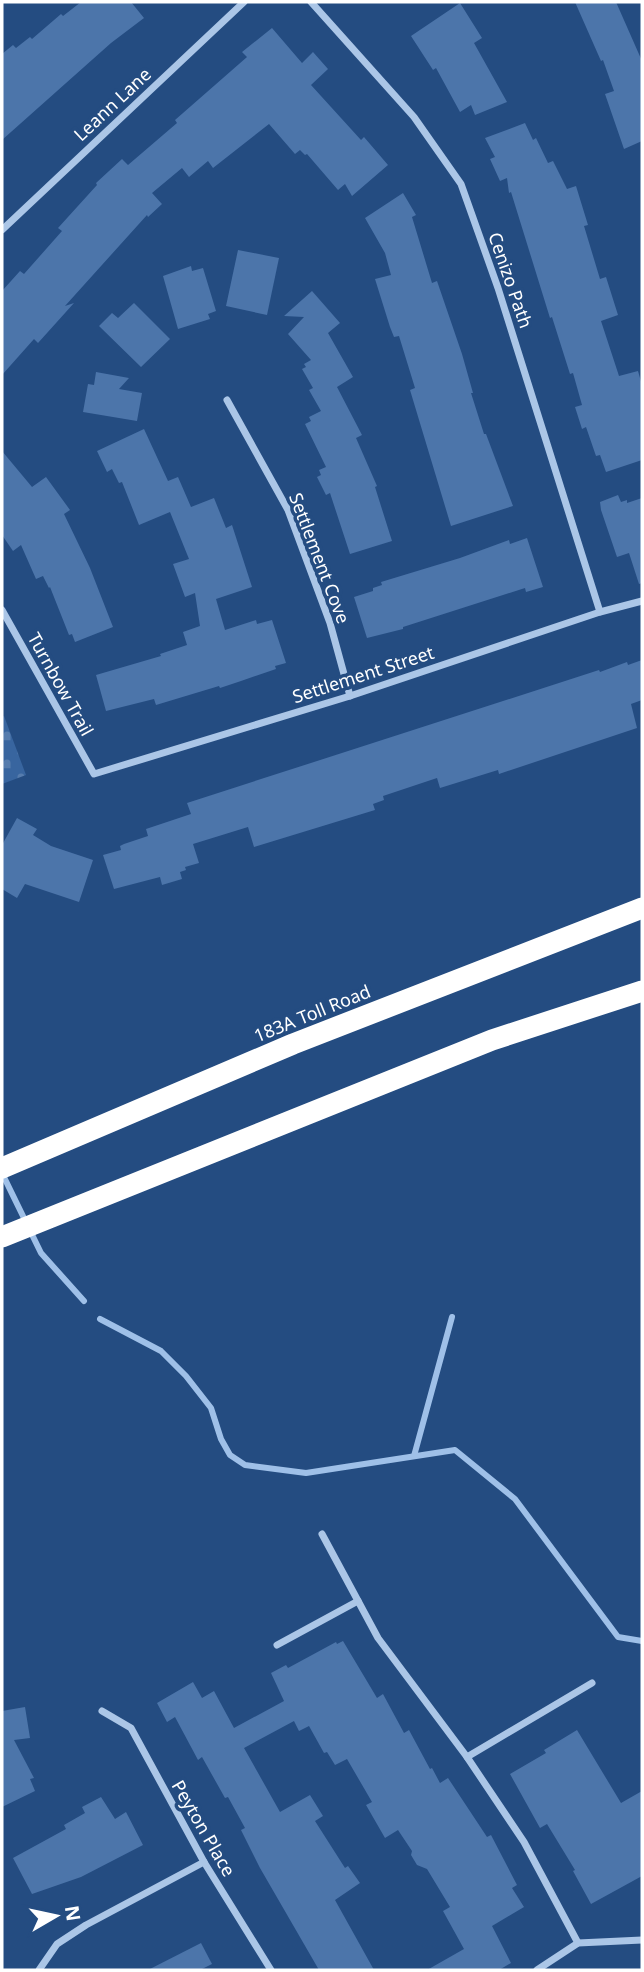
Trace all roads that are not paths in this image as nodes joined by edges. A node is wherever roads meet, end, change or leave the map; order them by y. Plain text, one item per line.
1 (244, 2) edge
2 (311, 2) edge
3 (2, 230) edge
4 (227, 400) dead end
5 (642, 601) edge
6 (2, 610) edge
7 (600, 612) junction
8 (350, 696) junction
9 (94, 774) joint
10 (642, 908) edge
11 (642, 991) edge
12 (2, 1168) edge
13 (2, 1237) edge
14 (322, 1534) dead end
15 (358, 1601) junction
16 (277, 1645) dead end
17 (592, 1684) dead end
18 (102, 1711) dead end
19 (467, 1757) junction
20 (204, 1862) junction
21 (642, 1940) edge
22 (578, 1943) junction
23 (39, 1970) edge
24 (271, 1970) edge
25 (537, 1970) edge

1 - 3 street, Leann Lane
2 - 7 street, Cenizo Path
4 - 8 street, Settlement Cove
5 - 7 street, Settlement Street
6 - 9 street, Turnbow Trail
7 - 8 street, Settlement Street
8 - 9 street, Settlement Street
10 - 12 highway, 183A Toll Road
11 - 13 highway
14 - 15 street
15 - 16 street
15 - 19 street
17 - 19 street
18 - 20 street, Peyton Place
19 - 22 street
20 - 23 street
20 - 24 street, Peyton Place
21 - 22 street
22 - 25 street

